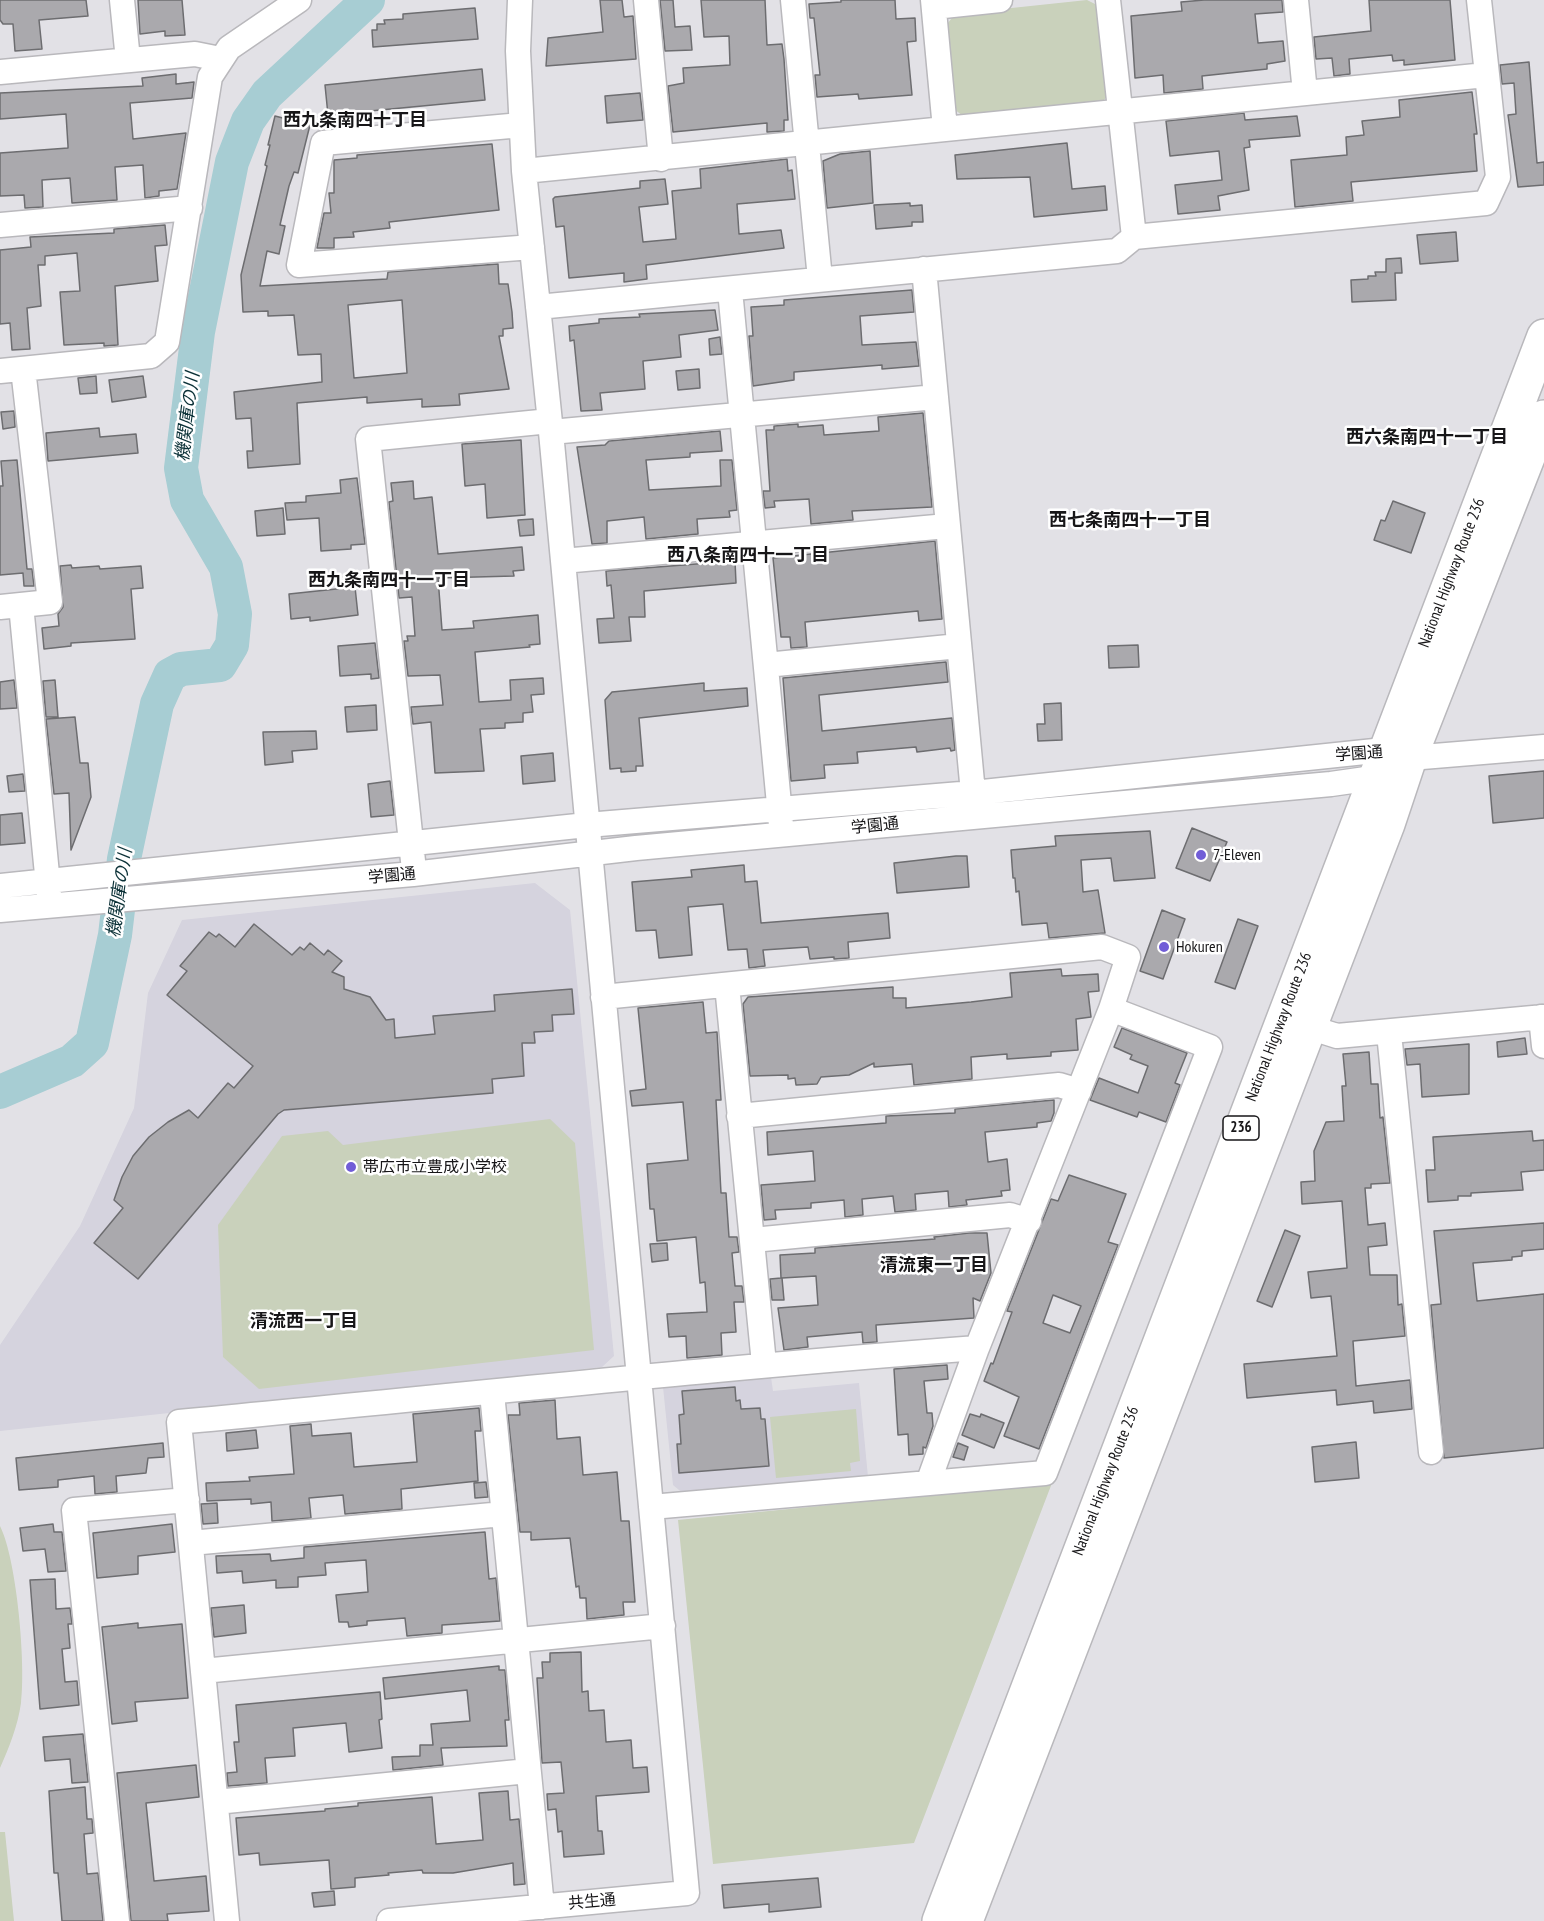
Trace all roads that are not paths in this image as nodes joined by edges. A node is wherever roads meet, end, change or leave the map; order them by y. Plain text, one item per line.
1 (122, 0) edge
2 (299, 0) edge
3 (520, 0) edge
4 (646, 0) edge
5 (793, 0) edge
6 (1000, 0) edge
7 (1108, 0) edge
8 (1296, 0) edge
9 (1479, 0) edge
10 (933, 4) edge
11 (220, 59) junction
12 (128, 60) junction
13 (0, 72) edge
14 (1486, 75) junction
15 (1305, 93) junction
16 (1119, 112) junction
17 (521, 125) junction
18 (945, 129) junction
19 (806, 143) junction
20 (661, 159) junction
21 (524, 171) junction
22 (190, 208) junction
23 (0, 225) edge
24 (1134, 237) junction
25 (532, 247) junction
26 (924, 269) junction
27 (820, 279) junction
28 (730, 290) junction
29 (538, 307) junction
30 (1543, 341) edge
31 (11, 370) edge
32 (936, 397) junction
33 (743, 413) junction
34 (1544, 417) edge
35 (550, 427) junction
36 (947, 526) junction
37 (753, 544) junction
38 (563, 561) junction
39 (11, 606) edge
40 (959, 646) junction
41 (766, 665) junction
42 (1544, 747) edge
43 (1389, 762) junction
44 (973, 793) junction
45 (780, 809) junction
46 (587, 825) junction
47 (782, 836) junction
48 (412, 845) junction
49 (589, 854) junction
50 (414, 874) junction
51 (0, 886) edge
52 (49, 893) junction
53 (0, 910) edge
54 (727, 985) junction
55 (603, 997) junction
56 (1111, 1009) junction
57 (1543, 1017) edge
58 (1296, 1023) junction
59 (1389, 1033) junction
60 (1544, 1046) edge
61 (1080, 1090) junction
62 (739, 1116) junction
63 (1029, 1221) junction
64 (753, 1240) junction
65 (977, 1348) junction
66 (764, 1364) junction
67 (639, 1376) junction
68 (492, 1393) junction
69 (1431, 1452) dead end
70 (928, 1483) junction
71 (187, 1500) junction
72 (651, 1507) junction
73 (503, 1514) junction
74 (191, 1543) junction
75 (663, 1626) junction
76 (515, 1641) junction
77 (203, 1671) junction
78 (528, 1771) junction
79 (216, 1802) junction
80 (542, 1907) junction
81 (117, 1921) edge
82 (227, 1921) edge
83 (389, 1921) edge
84 (939, 1921) edge
85 (966, 1921) edge

1 - 12 street
2 - 11 street
3 - 17 street
4 - 20 street
5 - 19 street
6 - 10 street
7 - 16 street
8 - 15 street
9 - 14 street
10 - 18 street
11 - 12 street
11 - 22 street
12 - 13 street
14 - 15 street
14 - 24 street
15 - 16 street
16 - 18 street
16 - 24 street
17 - 21 street
17 - 25 street
18 - 19 street
19 - 20 street
19 - 27 street
20 - 21 street
21 - 25 street
22 - 23 street
22 - 31 street
24 - 26 street
25 - 29 street
26 - 27 street
26 - 32 street
27 - 28 street
28 - 29 street
28 - 33 street
29 - 35 street
30 - 43 highway, National Highway Route 236 / 236
31 - 39 street
32 - 33 street
32 - 36 street
33 - 35 street
33 - 37 street
34 - 43 highway, National Highway Route 236 / 236
35 - 38 street
35 - 48 street
36 - 37 street
36 - 40 street
37 - 38 street
37 - 41 street
38 - 46 street
39 - 52 street
40 - 41 street
40 - 44 street
41 - 45 street
42 - 43 street
43 - 44 street, 学園通
43 - 47 street, 学園通
43 - 58 highway, National Highway Route 236 / 236
44 - 45 street, 学園通
45 - 46 street, 学園通
45 - 47 street
46 - 48 street, 学園通
46 - 49 street
47 - 49 street, 学園通
48 - 50 street
48 - 52 street, 学園通
49 - 50 street, 学園通
49 - 55 street
50 - 52 street, 学園通
51 - 52 street, 学園通
52 - 53 street, 学園通
54 - 55 street
54 - 56 street
54 - 62 street
55 - 67 street
56 - 61 street
56 - 70 street
57 - 59 street
57 - 60 street
58 - 59 street
58 - 84 highway, National Highway Route 236 / 236
58 - 85 highway, National Highway Route 236 / 236
59 - 69 street
61 - 62 street
61 - 63 street
62 - 64 street
63 - 64 street
63 - 65 street
64 - 66 street
65 - 66 street
65 - 70 street
66 - 67 street
67 - 68 street
67 - 72 street
68 - 71 street
68 - 73 street
70 - 72 street
71 - 74 street
71 - 81 street
72 - 75 street
73 - 74 street
73 - 76 street
74 - 77 street
75 - 76 street
75 - 80 street, 共生通
76 - 77 street
76 - 78 street
77 - 79 street
78 - 79 street
78 - 80 street
79 - 82 street
80 - 83 street, 共生通

